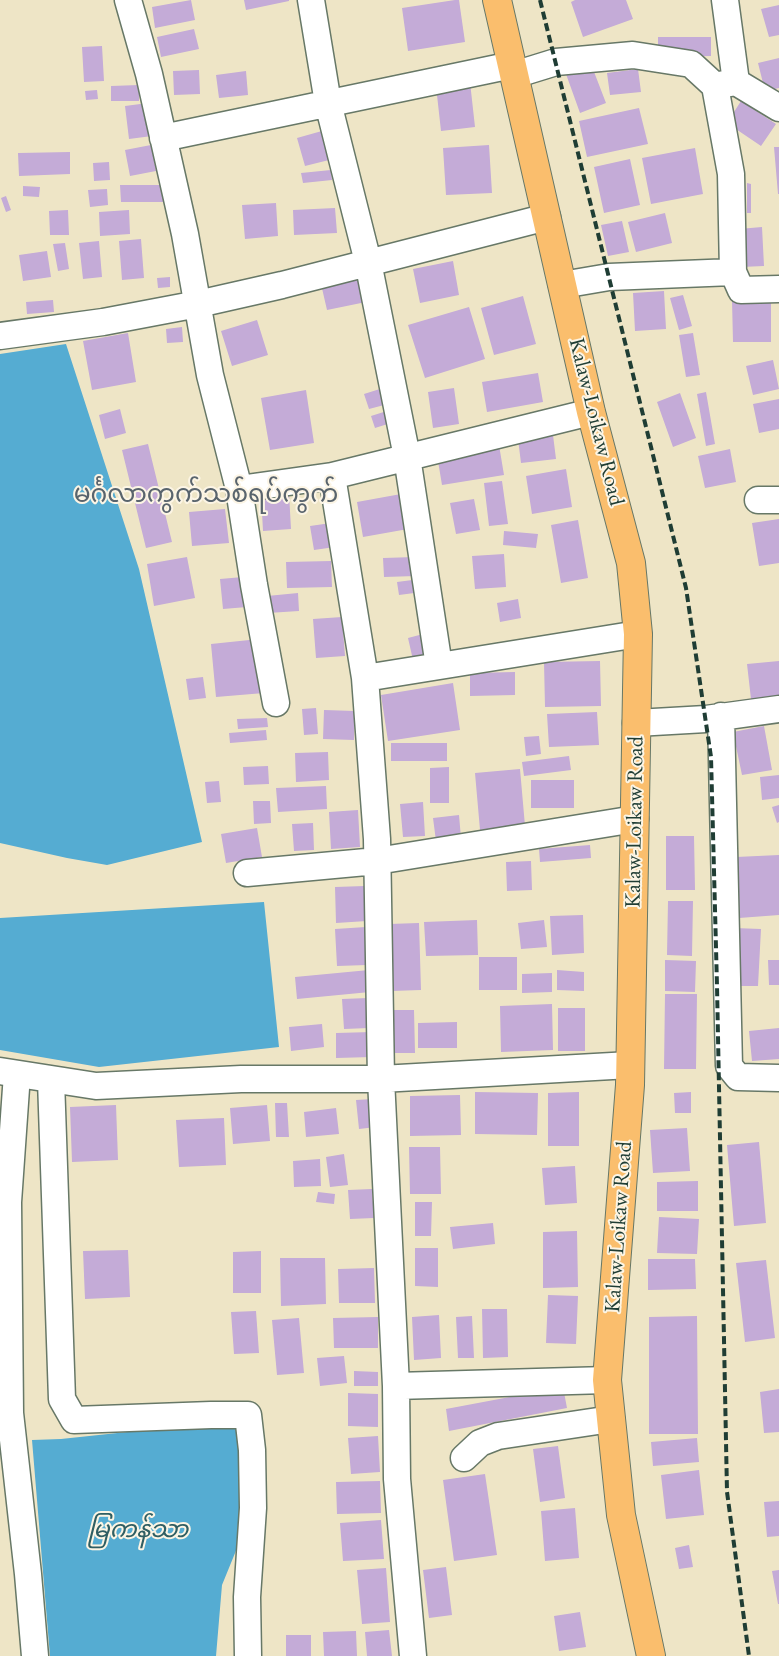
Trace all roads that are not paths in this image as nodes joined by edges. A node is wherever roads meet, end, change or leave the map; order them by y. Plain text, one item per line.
1 (128, 0) edge
2 (311, 0) edge
3 (497, 0) edge
4 (725, 0) edge
5 (513, 70) junction
6 (726, 84) junction
7 (328, 104) junction
8 (779, 108) edge
9 (163, 138) junction
10 (547, 217) junction
11 (368, 262) junction
12 (733, 272) junction
13 (562, 285) junction
14 (779, 289) edge
15 (198, 304) junction
16 (0, 336) edge
17 (591, 412) junction
18 (407, 457) junction
19 (332, 476) junction
20 (240, 489) junction
21 (638, 634) junction
22 (439, 666) junction
23 (365, 678) junction
24 (276, 703) dead end
25 (779, 709) edge
26 (721, 716) junction
27 (636, 723) junction
28 (635, 819) junction
29 (377, 861) junction
30 (247, 873) dead end
31 (630, 1065) junction
32 (9, 1073) edge
33 (779, 1078) edge
34 (51, 1080) junction
35 (381, 1080) junction
36 (607, 1380) junction
37 (396, 1386) junction
38 (611, 1419) junction
39 (464, 1458) dead end
40 (35, 1656) edge
41 (248, 1656) edge
42 (413, 1656) edge
43 (651, 1656) edge

1 - 9 street
2 - 7 street
3 - 5 main road, Kalaw-Loikaw Road
4 - 6 street
5 - 6 street
5 - 7 street
5 - 10 main road, Kalaw-Loikaw Road
6 - 8 street
6 - 12 street
7 - 9 street
7 - 11 street
9 - 15 street
10 - 11 street
10 - 13 main road, Kalaw-Loikaw Road
11 - 15 street
11 - 18 street
12 - 13 street
12 - 14 street
13 - 17 main road, Kalaw-Loikaw Road
15 - 16 street
15 - 20 street
17 - 18 street
17 - 21 main road, Kalaw-Loikaw Road
18 - 19 street
18 - 22 street
19 - 20 street
19 - 23 street
20 - 24 street
21 - 22 street
21 - 27 main road, Kalaw-Loikaw Road
22 - 23 street
23 - 29 street
25 - 26 street
26 - 27 street
26 - 33 street
27 - 28 main road, Kalaw-Loikaw Road
28 - 29 street
28 - 31 main road, Kalaw-Loikaw Road
29 - 30 street
29 - 35 street
31 - 35 street
31 - 36 main road, Kalaw-Loikaw Road
32 - 34 street
32 - 40 street
34 - 35 street
34 - 41 street
35 - 37 street
36 - 37 street
36 - 38 main road, Kalaw-Loikaw Road
37 - 42 street
38 - 39 street
38 - 43 main road, Kalaw-Loikaw Road

